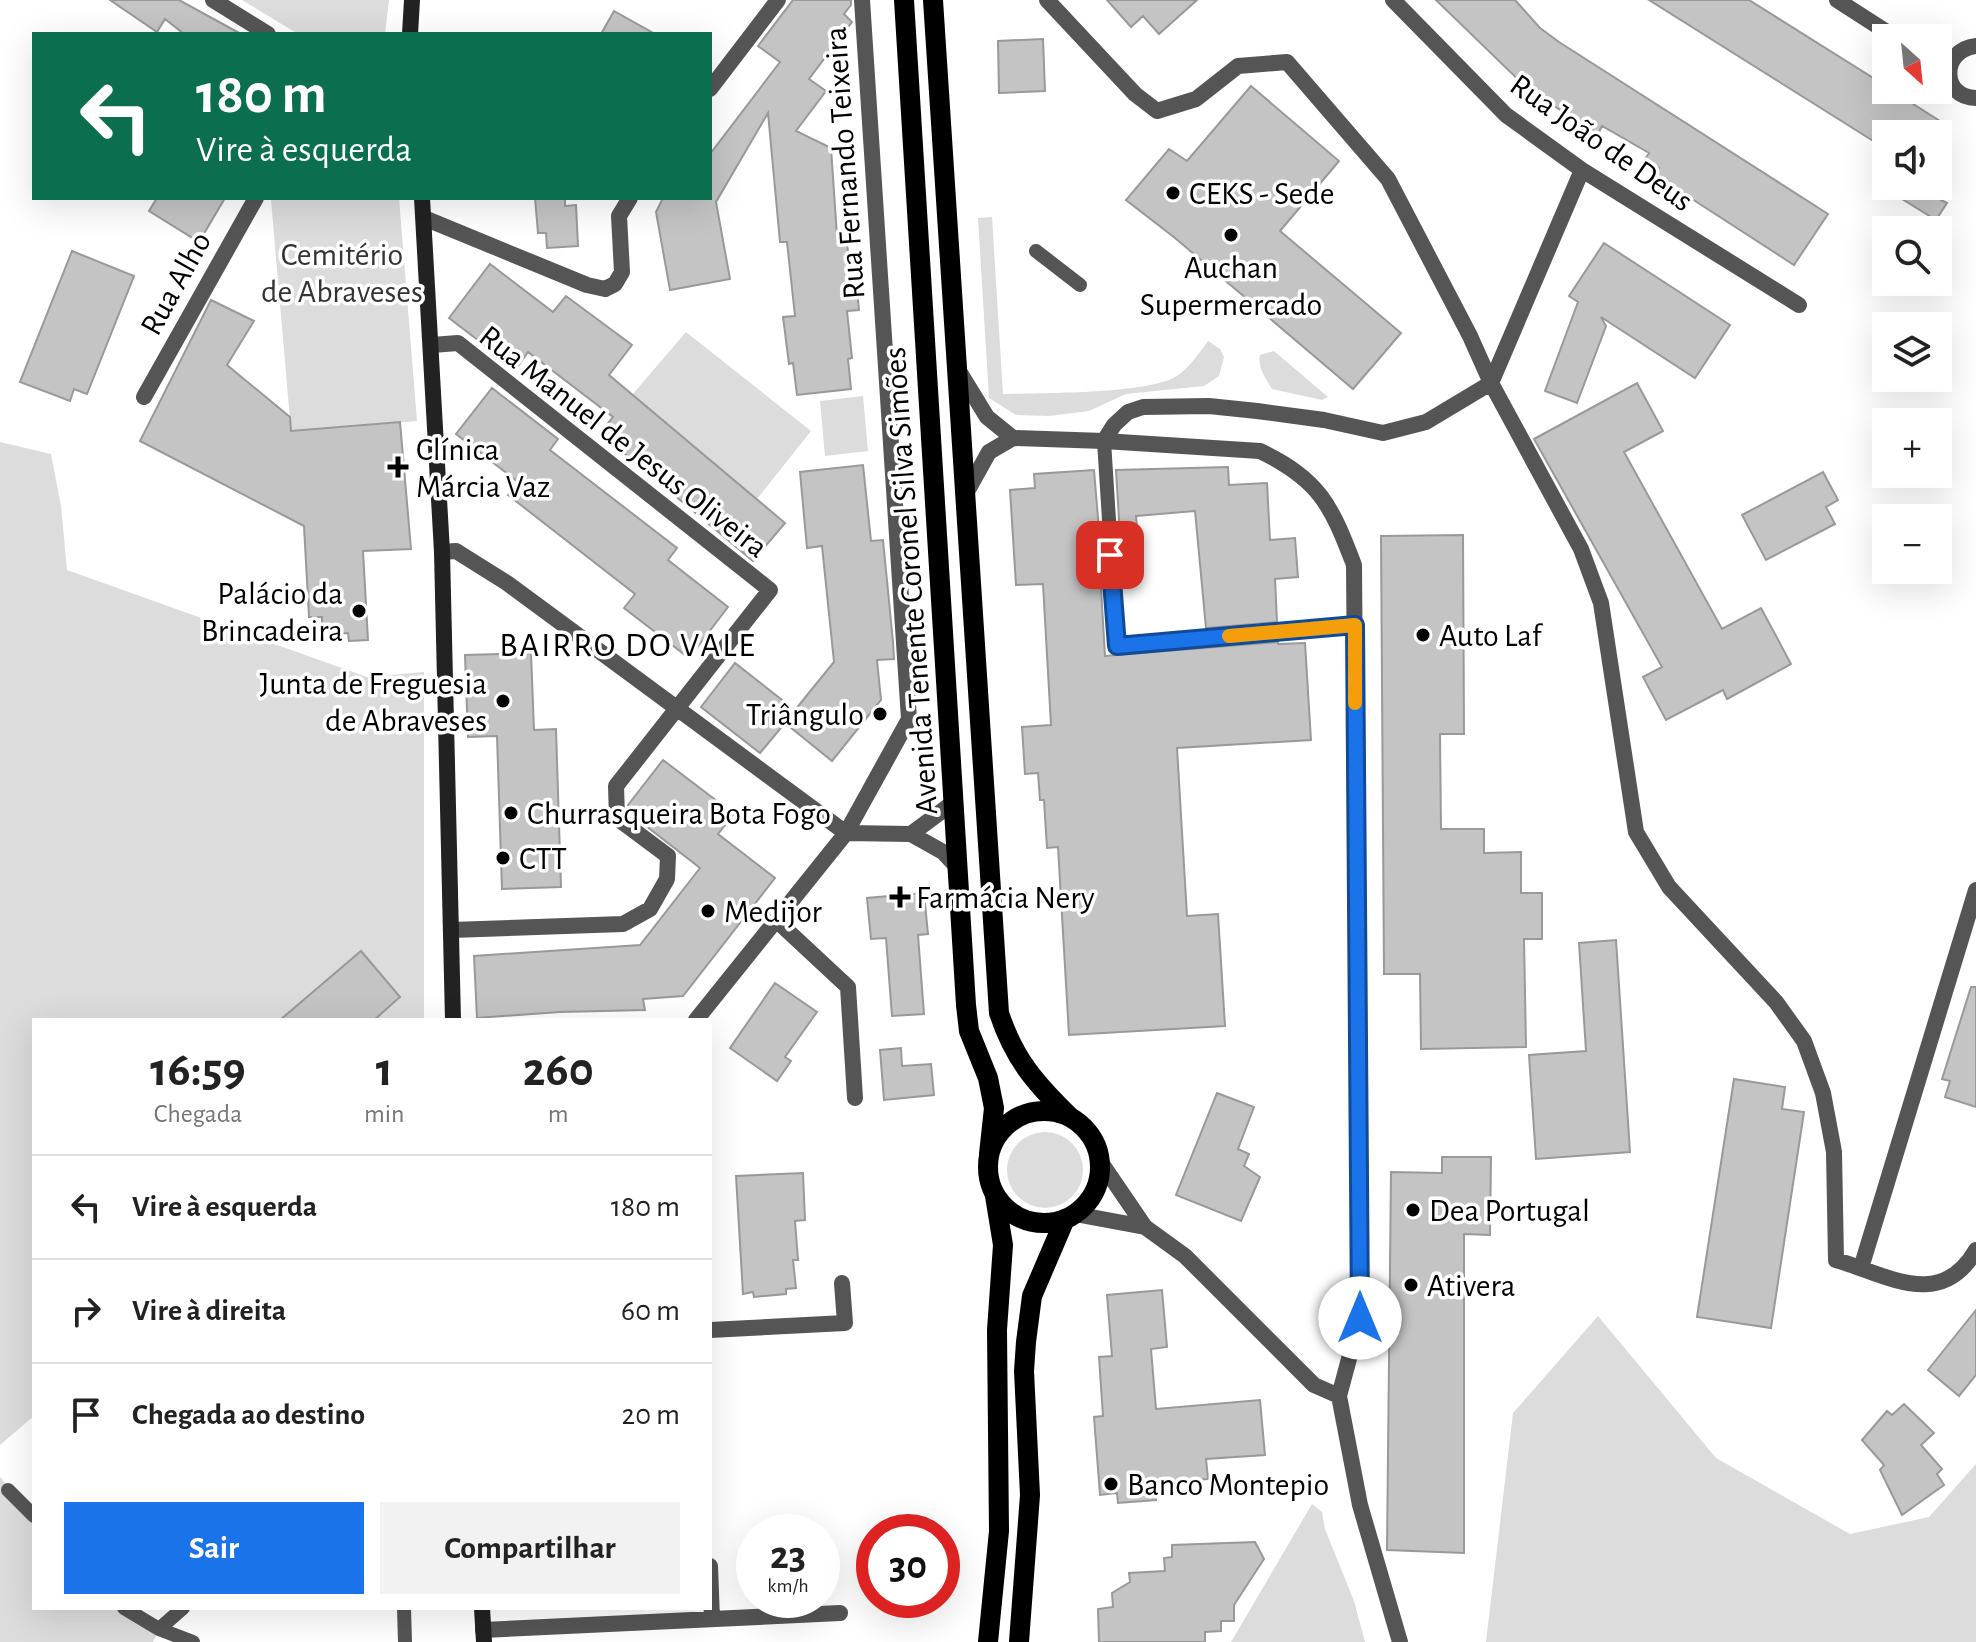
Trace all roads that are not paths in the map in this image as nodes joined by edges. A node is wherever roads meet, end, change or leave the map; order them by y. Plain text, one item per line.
1 (213, 0) edge
2 (412, 0) edge
3 (778, 0) edge
4 (862, 0) edge
5 (904, 0) edge
6 (933, 0) edge
7 (1047, 0) edge
8 (1393, 0) edge
9 (1837, 0) edge
10 (1874, 24) edge
11 (265, 32) edge
12 (410, 32) edge
13 (1976, 46) edge
14 (1952, 59) edge
15 (1952, 84) edge
16 (712, 86) edge
17 (1976, 98) edge
18 (1582, 170) junction
19 (255, 200) edge
20 (422, 200) edge
21 (629, 200) edge
22 (424, 218) junction
23 (1036, 251) dead end
24 (1080, 285) dead end
25 (1799, 305) dead end
26 (432, 345) junction
27 (956, 367) junction
28 (1491, 383) junction
29 (144, 397) dead end
30 (1013, 438) junction
31 (1104, 441) junction
32 (965, 495) junction
33 (442, 552) junction
34 (1355, 625) junction
35 (675, 709) junction
36 (954, 802) junction
37 (846, 833) junction
38 (911, 834) junction
39 (958, 868) junction
40 (1976, 890) edge
41 (776, 920) junction
42 (451, 930) junction
43 (453, 1018) edge
44 (698, 1018) edge
45 (855, 1098) dead end
46 (1070, 1117) junction
47 (989, 1154) junction
48 (1100, 1161) junction
49 (995, 1196) junction
50 (1070, 1216) junction
51 (1145, 1227) junction
52 (1976, 1250) edge
53 (1861, 1268) junction
54 (842, 1283) dead end
55 (712, 1330) edge
56 (1339, 1396) junction
57 (8, 1490) dead end
58 (32, 1514) edge
59 (127, 1610) edge
60 (181, 1610) edge
61 (404, 1610) edge
62 (482, 1610) edge
63 (712, 1610) edge
64 (736, 1618) edge
65 (712, 1619) junction
66 (159, 1629) junction
67 (483, 1636) edge
68 (193, 1642) edge
69 (405, 1642) edge
70 (988, 1642) edge
71 (1019, 1642) edge
72 (1400, 1642) edge

1 - 11 street
2 - 12 street
3 - 16 street, Rua Fernando Teixeira
4 - 37 street, Rua Fernando Teixeira
5 - 36 main road, Avenida Tenente Coronel Silva Simões
6 - 27 main road
7 - 28 street
8 - 18 street, Rua João de Deus
9 - 10 street
13 - 14 street
15 - 17 street
18 - 25 street, Rua João de Deus
18 - 28 street
19 - 29 street, Rua Alho
20 - 22 street
21 - 22 street
22 - 26 street
23 - 24 lane
26 - 33 street
26 - 35 street, Rua Manuel de Jesus Oliveira
27 - 30 street
27 - 32 main road
28 - 31 street
28 - 53 street
30 - 31 street
30 - 32 street
31 - 34 street
31 - 34 lane
32 - 46 main road
33 - 35 street
33 - 42 street
34 - 56 street
35 - 37 street
35 - 42 street
36 - 38 street
36 - 39 main road, Avenida Tenente Coronel Silva Simões
37 - 38 street
37 - 41 street, Rua Fernando Teixeira
38 - 39 street
39 - 47 main road, Avenida Tenente Coronel Silva Simões
40 - 53 street
41 - 44 street, Rua Fernando Teixeira
41 - 45 street
42 - 43 street
46 - 47 main road
46 - 48 main road
47 - 49 main road
48 - 50 main road
48 - 51 street
49 - 50 main road
49 - 70 main road
50 - 51 street
50 - 71 main road
51 - 56 street
52 - 53 street
54 - 55 street
56 - 72 street
57 - 58 lane
59 - 66 lane
60 - 66 lane
61 - 69 lane
62 - 67 street
63 - 65 street
64 - 65 street
65 - 67 street
66 - 68 lane

